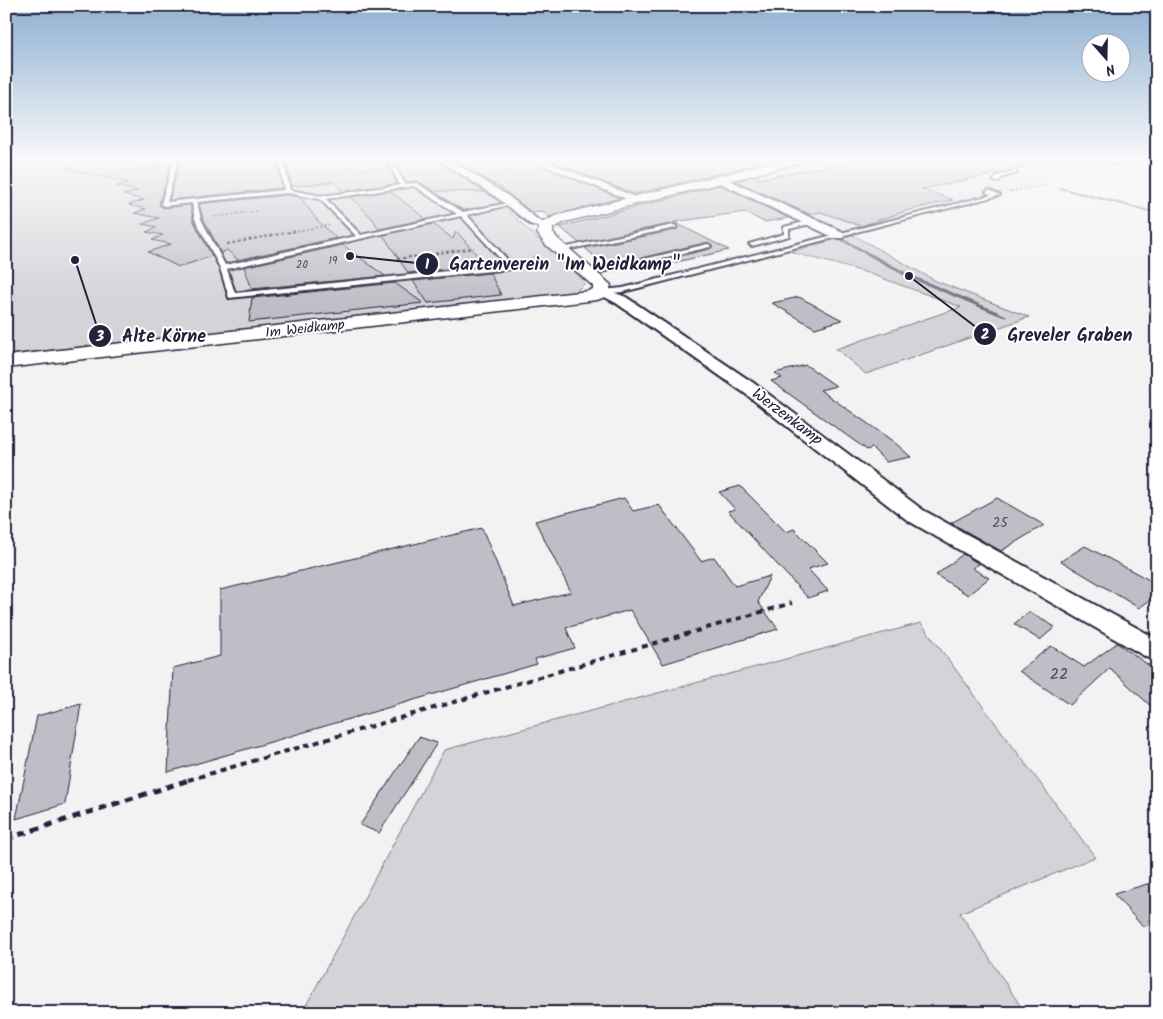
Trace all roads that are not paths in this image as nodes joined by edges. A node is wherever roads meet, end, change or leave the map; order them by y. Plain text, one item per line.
1 (195, 207) edge
2 (330, 207) edge
3 (450, 207) edge
4 (495, 207) edge
5 (515, 207) edge
6 (607, 207) edge
7 (780, 207) edge
8 (951, 207) edge
9 (461, 214) junction
10 (812, 222) junction
11 (546, 226) junction
12 (674, 227) dead end
13 (839, 235) junction
14 (360, 237) junction
15 (752, 244) dead end
16 (708, 246) dead end
17 (560, 249) junction
18 (223, 268) junction
19 (588, 273) junction
20 (602, 292) junction
21 (6, 362) edge
22 (1157, 651) edge

1 - 18 lane
2 - 14 lane
3 - 9 lane
4 - 9 lane
5 - 11 street
6 - 11 street
7 - 10 street
8 - 13 lane
9 - 14 lane
9 - 18 lane
10 - 13 street
10 - 15 lane
11 - 17 street, Werzenkamp
12 - 17 lane
13 - 20 lane
14 - 18 lane
16 - 19 lane
17 - 19 street, Werzenkamp
19 - 20 street, Werzenkamp
20 - 21 street, Im Weidkamp
20 - 22 street, Werzenkamp

